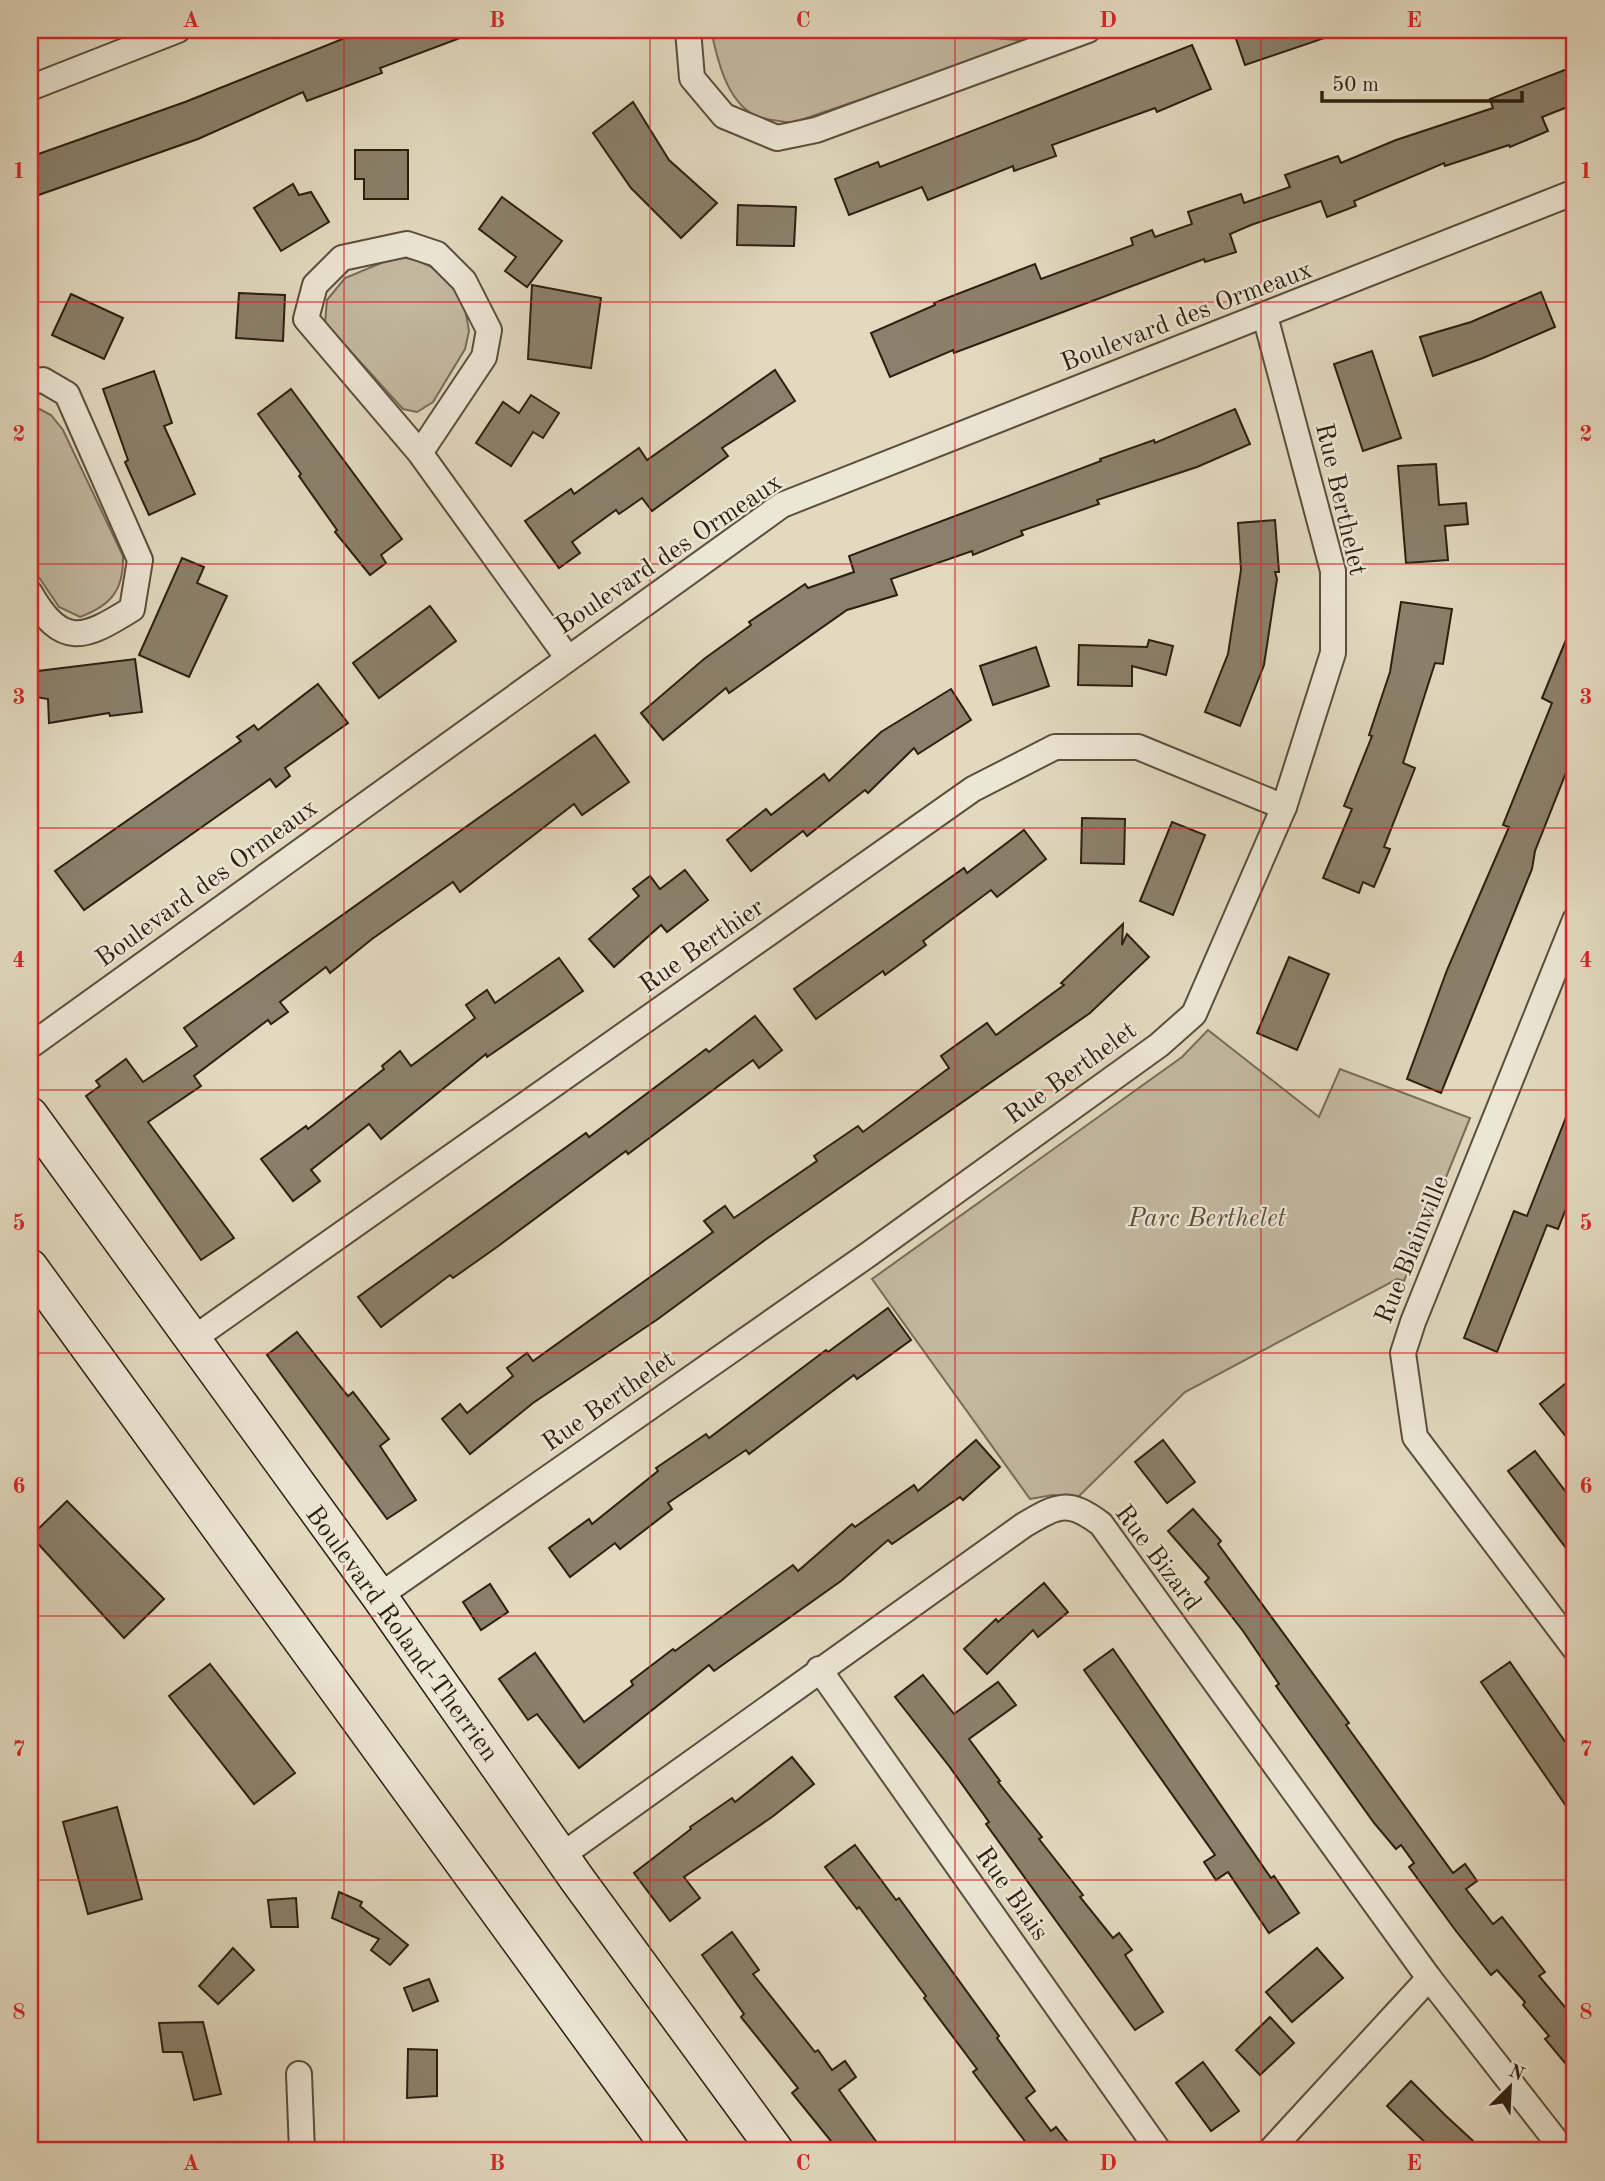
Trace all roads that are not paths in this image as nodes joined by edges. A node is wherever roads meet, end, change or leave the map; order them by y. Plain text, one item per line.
1 (178, 30) edge
2 (688, 30) edge
3 (1088, 30) edge
4 (30, 88) edge
5 (1575, 192) edge
6 (1265, 316) junction
7 (30, 382) edge
8 (420, 453) junction
9 (30, 593) edge
10 (567, 657) junction
11 (1284, 807) junction
12 (1575, 920) edge
13 (30, 1046) edge
14 (30, 1115) edge
15 (30, 1266) edge
16 (191, 1341) junction
17 (379, 1596) junction
18 (1575, 1649) edge
19 (819, 1669) junction
20 (561, 1856) junction
21 (1429, 1978) junction
22 (299, 2074) dead end
23 (302, 2151) edge
24 (672, 2151) edge
25 (776, 2151) edge
26 (1159, 2151) edge
27 (1270, 2151) edge
28 (1564, 2151) edge

1 - 4 street
2 - 3 street
5 - 6 street, Boulevard des Ormeaux
6 - 10 street, Boulevard des Ormeaux
6 - 11 street, Rue Berthelet
7 - 9 street
8 - 8 street
8 - 10 street
10 - 13 street, Boulevard des Ormeaux
11 - 16 street, Rue Berthier
11 - 17 street, Rue Berthelet
12 - 18 street, Rue Blainville
14 - 16 main road, Boulevard Roland-Therrien
15 - 24 main road
16 - 17 main road, Boulevard Roland-Therrien
17 - 20 main road, Boulevard Roland-Therrien
19 - 20 street, Rue Bizard
19 - 21 street, Rue Bizard
19 - 26 street, Rue Blais
20 - 25 main road, Boulevard Roland-Therrien
21 - 27 street
21 - 28 street, Rue Bizard
22 - 23 street

